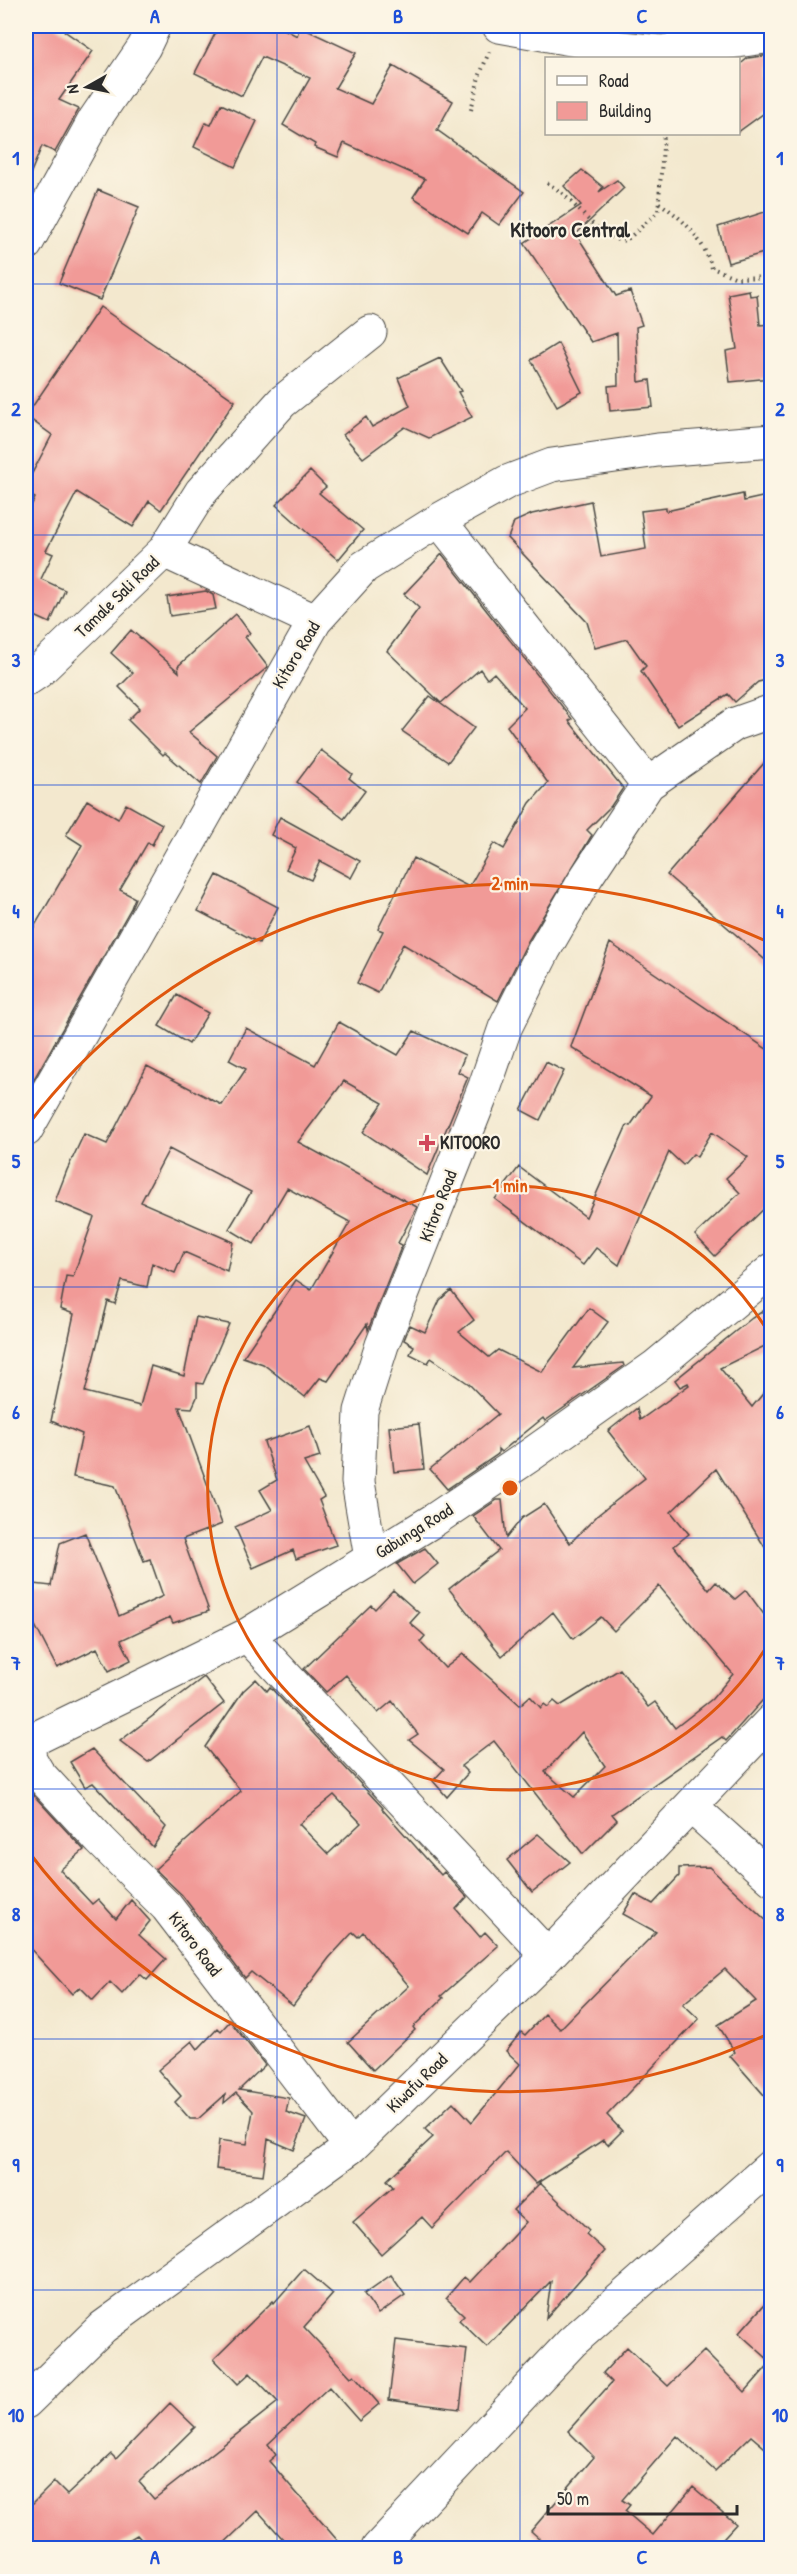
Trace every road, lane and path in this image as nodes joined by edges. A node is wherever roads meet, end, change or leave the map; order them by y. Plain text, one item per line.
1 (154, 26) edge
2 (771, 36) edge
3 (494, 39) edge
4 (471, 110) dead end
5 (664, 135) edge
6 (547, 183) dead end
7 (658, 202) junction
8 (26, 244) edge
9 (771, 277) edge
10 (370, 332) dead end
11 (771, 441) edge
12 (439, 520) junction
13 (164, 551) junction
14 (315, 621) junction
15 (26, 680) edge
16 (771, 711) edge
17 (648, 784) junction
18 (26, 1130) edge
19 (771, 1270) edge
20 (371, 1558) junction
21 (247, 1635) junction
22 (771, 1720) edge
23 (26, 1743) edge
24 (26, 1752) edge
25 (692, 1807) junction
26 (771, 1879) edge
27 (548, 1956) junction
28 (351, 2147) junction
29 (769, 2174) edge
30 (26, 2402) edge
31 (378, 2548) edge

1 - 8 street
2 - 3 street
3 - 4 path
5 - 7 path
6 - 7 path
7 - 9 path
10 - 13 street
11 - 12 street, Kitoro Road
12 - 14 street, Kitoro Road
12 - 17 street
13 - 14 street, Tamale Sali Road
13 - 15 street, Tamale Sali Road
14 - 18 street, Kitoro Road
16 - 17 street, Kitoro Road
17 - 20 street, Kitoro Road
19 - 20 street, Gabunga Road
20 - 21 street, Gabunga Road
21 - 23 street, Gabunga Road
21 - 27 street
22 - 25 street, Kiwafu Road
24 - 28 street, Kitoro Road
25 - 26 street
25 - 27 street, Kiwafu Road
27 - 28 street, Kiwafu Road
28 - 30 street, Kiwafu Road
29 - 31 street

